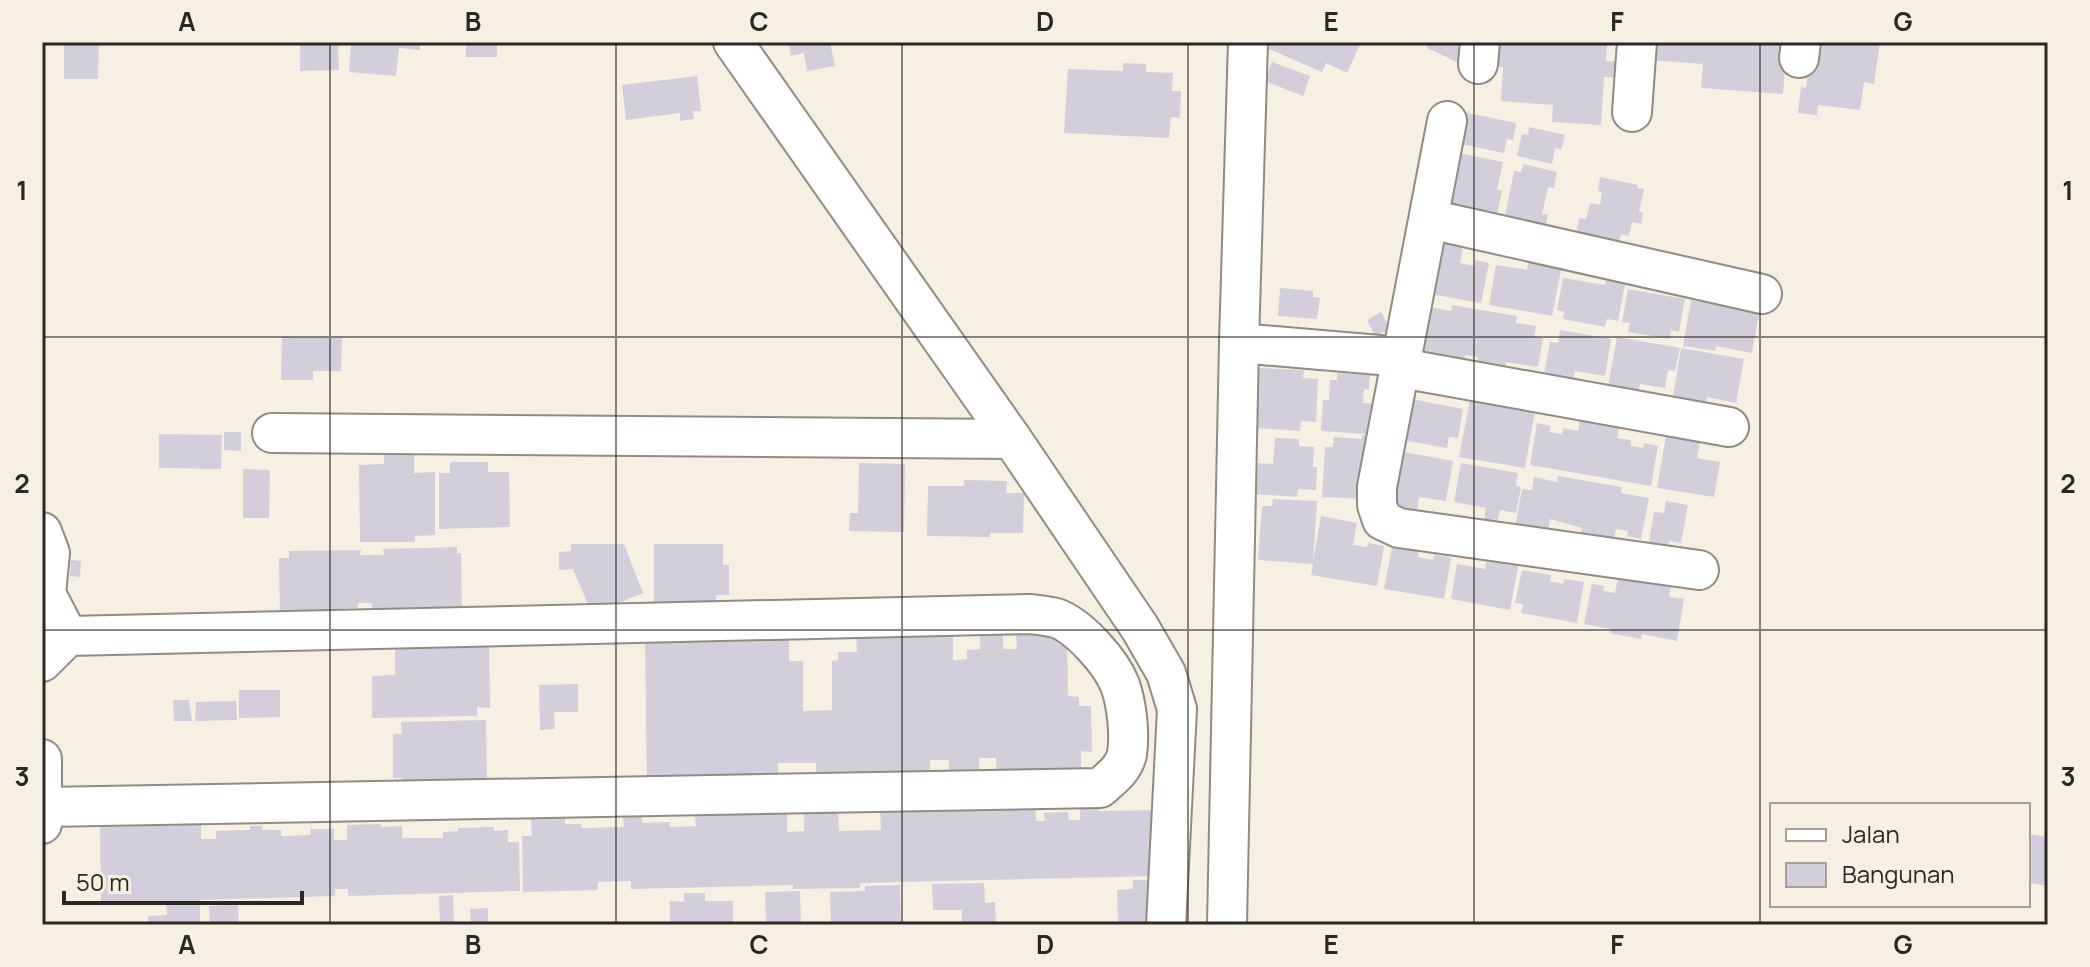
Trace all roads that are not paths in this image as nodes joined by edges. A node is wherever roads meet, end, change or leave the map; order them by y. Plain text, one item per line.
1 (733, 42) edge
2 (1248, 42) edge
3 (1637, 42) edge
4 (1632, 112) dead end
5 (1447, 121) dead end
6 (1429, 219) junction
7 (1762, 294) dead end
8 (1239, 343) junction
9 (1402, 363) junction
10 (1729, 427) dead end
11 (272, 433) dead end
12 (1012, 439) junction
13 (42, 532) edge
14 (1699, 570) dead end
15 (55, 649) edge
16 (42, 759) edge
17 (43, 815) edge
18 (1166, 925) edge
19 (1227, 925) edge

1 - 12 street
2 - 8 street
3 - 4 street
5 - 6 street
6 - 7 street
6 - 9 street
8 - 9 street
8 - 19 street
9 - 10 street
9 - 14 street
11 - 12 street
12 - 18 street
13 - 15 street
15 - 17 street
16 - 17 street

